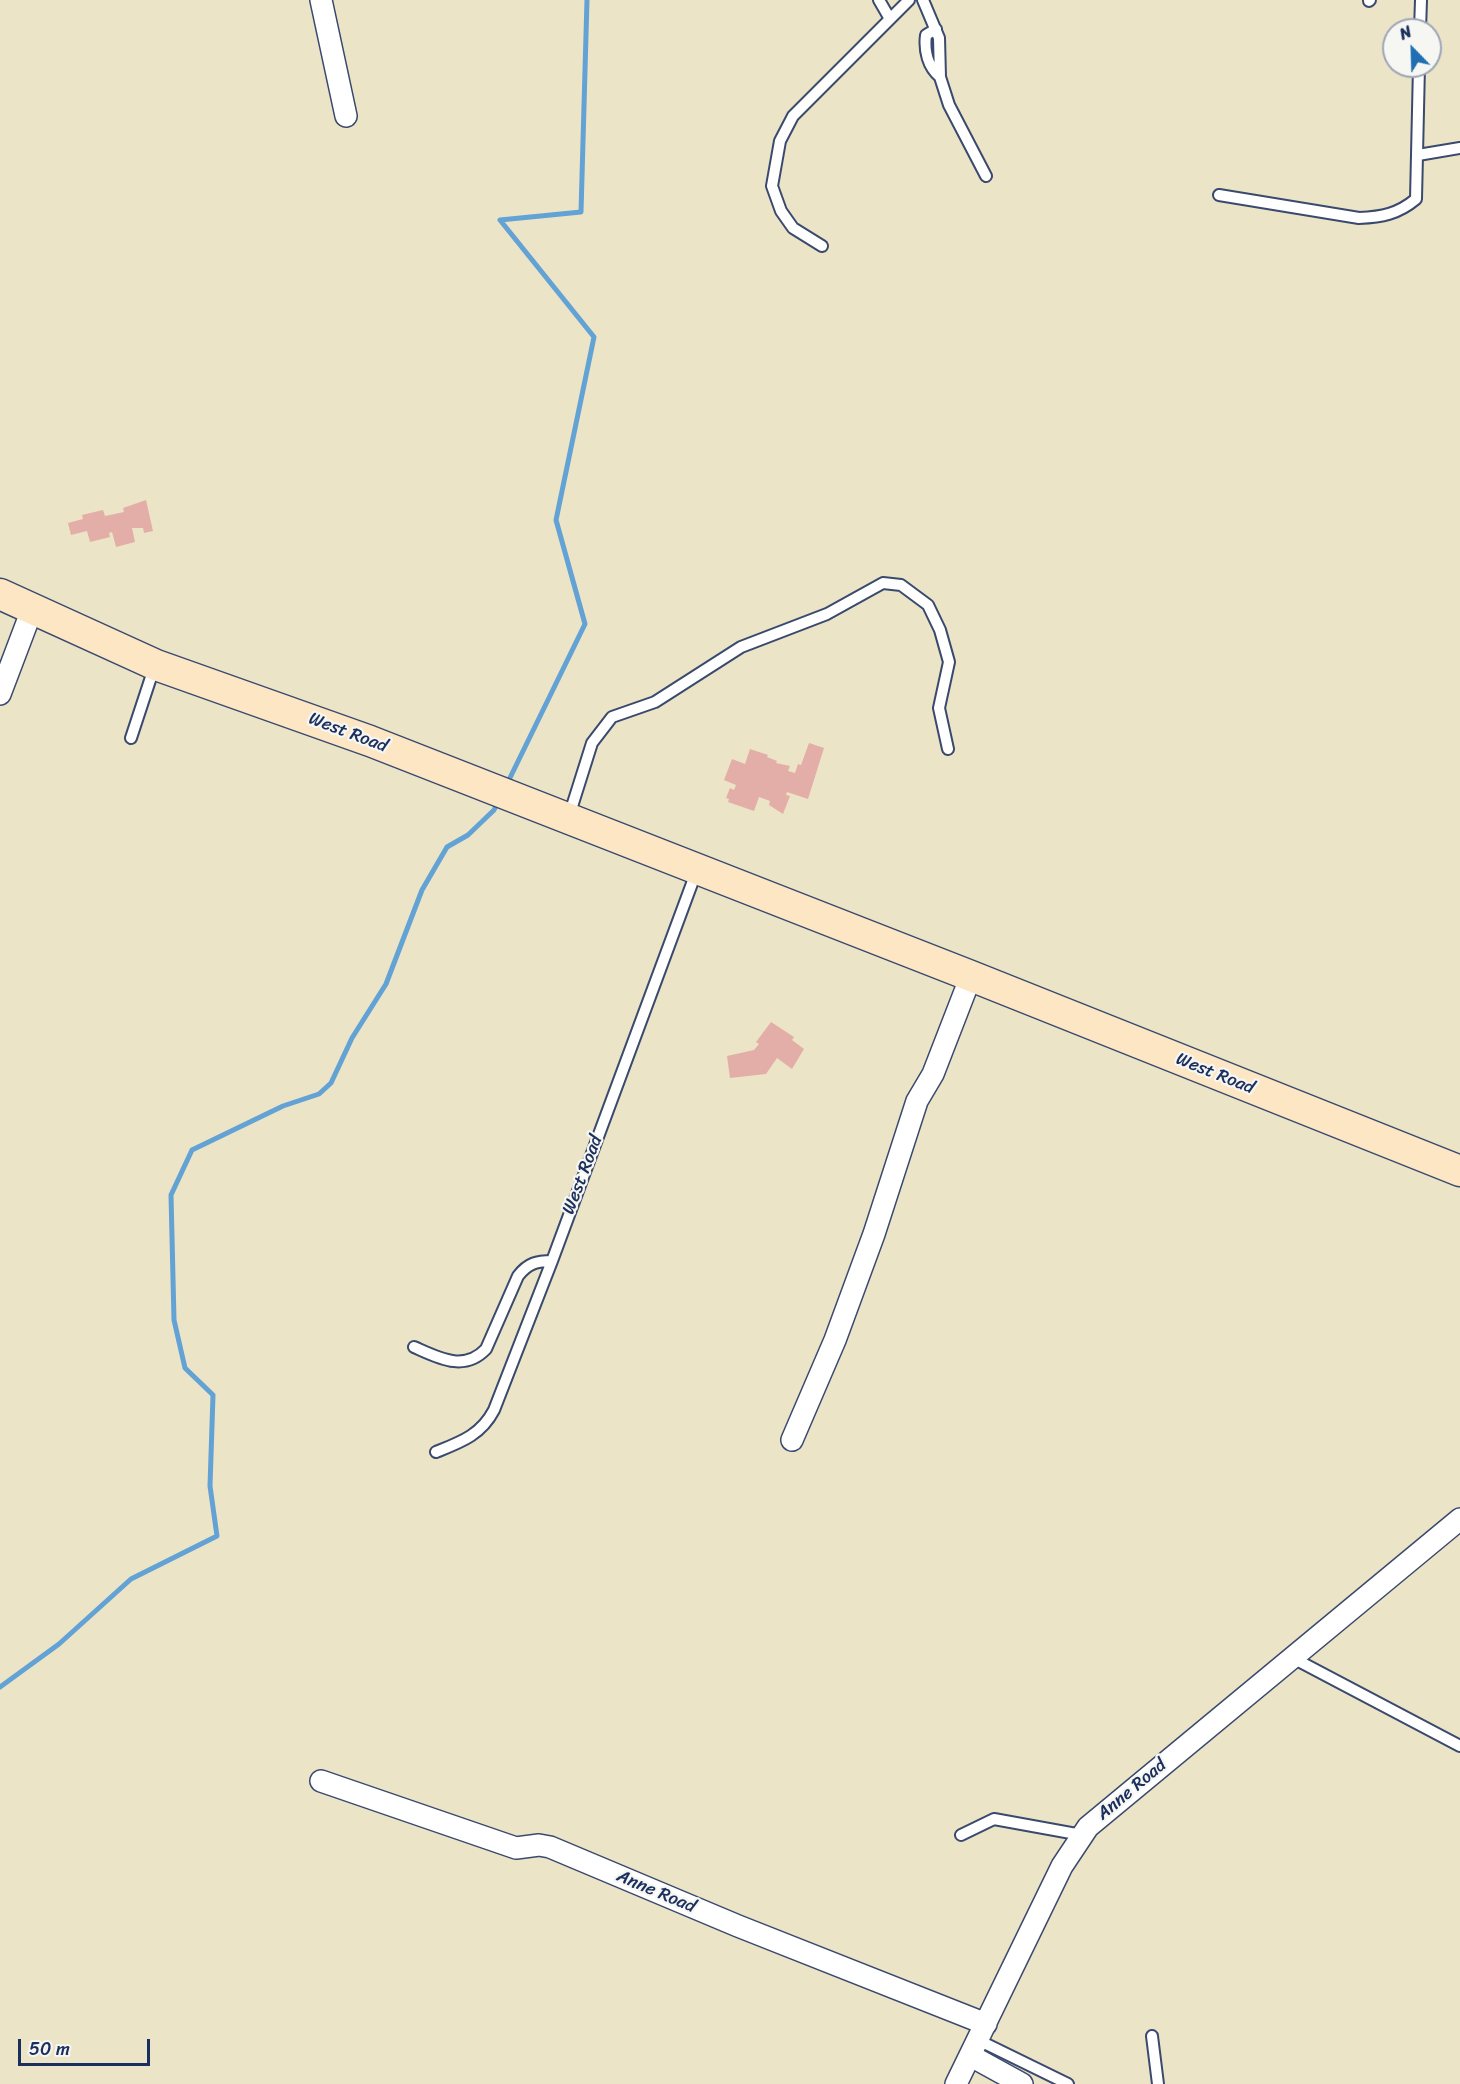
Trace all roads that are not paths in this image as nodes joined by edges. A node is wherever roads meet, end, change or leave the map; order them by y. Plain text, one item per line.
1 (321, 0) edge
2 (879, 0) edge
3 (909, 0) edge
4 (923, 0) edge
5 (1421, 0) edge
6 (1420, 18) edge
7 (890, 19) junction
8 (1419, 78) edge
9 (346, 116) dead end
10 (1460, 148) edge
11 (1418, 155) junction
12 (986, 176) dead end
13 (1219, 195) dead end
14 (822, 246) dead end
15 (0, 594) edge
16 (33, 607) junction
17 (156, 665) junction
18 (0, 694) edge
19 (131, 738) dead end
20 (948, 749) dead end
21 (568, 819) junction
22 (698, 870) junction
23 (971, 976) junction
24 (1460, 1171) edge
25 (552, 1261) junction
26 (414, 1347) dead end
27 (792, 1440) dead end
28 (436, 1452) dead end
29 (1460, 1519) edge
30 (1291, 1656) junction
31 (1460, 1746) edge
32 (321, 1781) dead end
33 (961, 1835) dead end
34 (1082, 1835) junction
35 (1152, 2037) dead end
36 (978, 2040) junction
37 (956, 2084) edge
38 (1022, 2084) edge
39 (1068, 2084) edge
40 (1158, 2084) edge

1 - 9 street
2 - 7 lane
3 - 7 lane
4 - 12 lane
5 - 6 lane
7 - 14 lane
8 - 11 lane
10 - 11 lane
11 - 13 lane
15 - 16 street, West Road
16 - 17 street, West Road
16 - 18 street
17 - 19 lane
17 - 21 street, West Road
20 - 21 lane
21 - 22 street, West Road
22 - 23 street, West Road
22 - 25 lane, West Road
23 - 24 street, West Road
23 - 27 street
25 - 26 lane
25 - 28 lane, West Road
29 - 30 street, Anne Road
30 - 31 lane
30 - 34 street, Anne Road
32 - 36 street, Anne Road
33 - 34 lane
34 - 36 street, Anne Road
35 - 40 lane
36 - 37 street, Anne Road
36 - 38 street, Anne Road
36 - 39 lane

